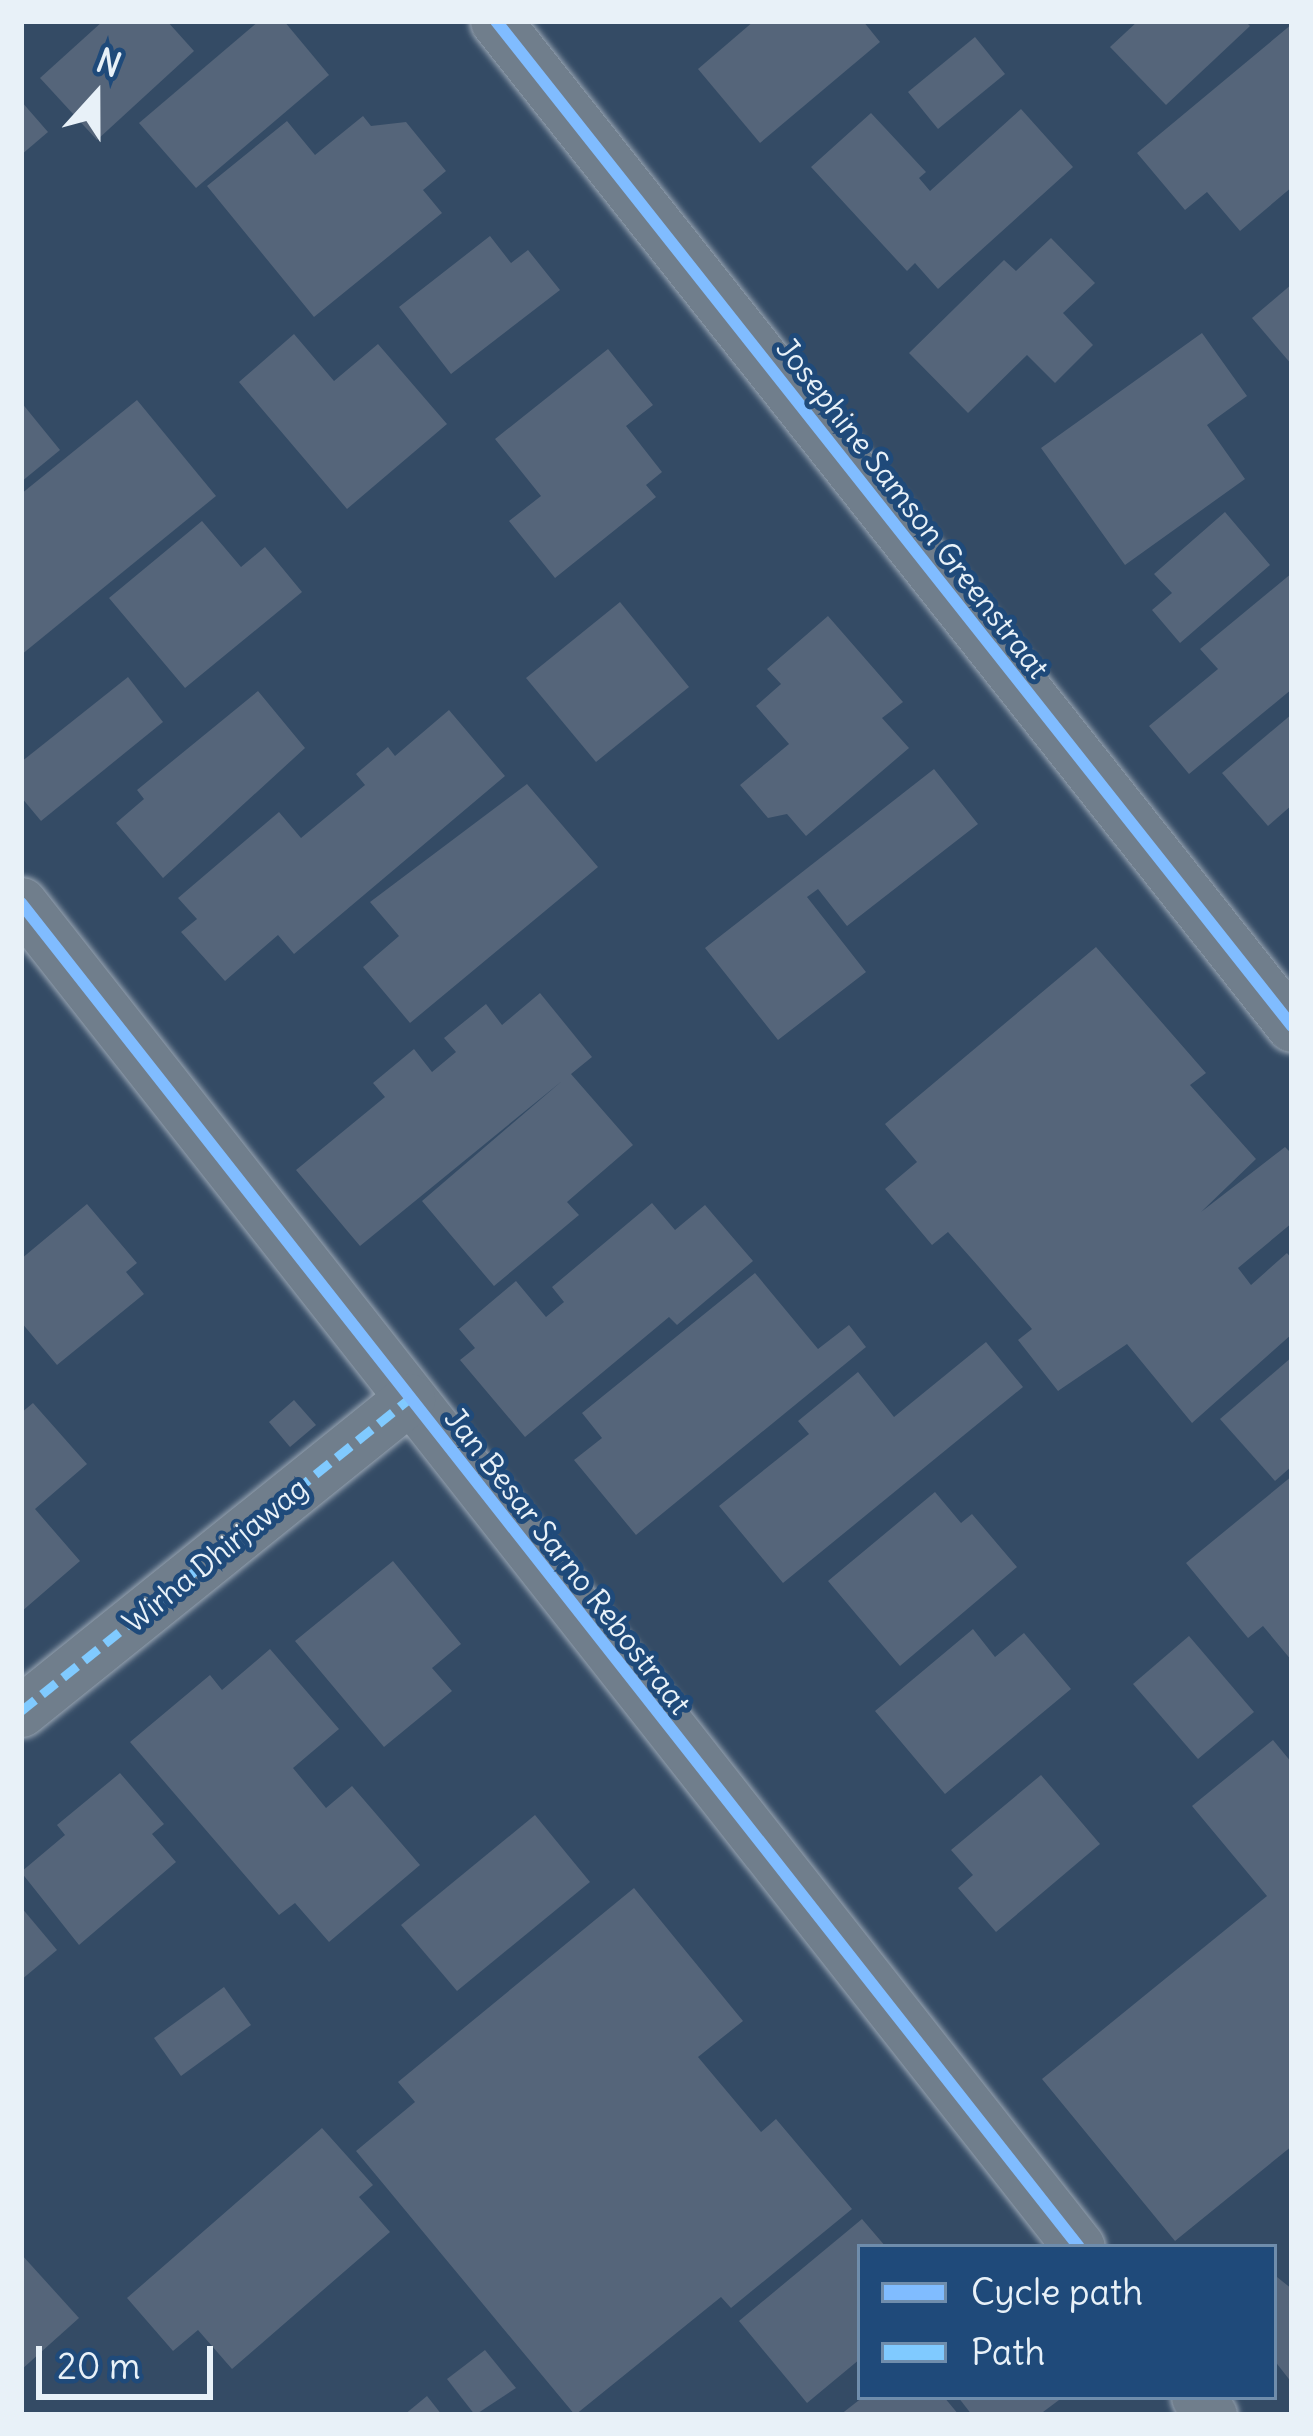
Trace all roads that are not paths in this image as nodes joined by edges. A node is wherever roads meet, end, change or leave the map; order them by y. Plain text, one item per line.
1 (496, 21) edge
2 (21, 903) edge
3 (1292, 1026) edge
4 (409, 1399) junction
5 (21, 1711) edge
6 (1077, 2244) edge

1 - 3 street, Josephine Samson Greenstraat
2 - 4 street, Jan Besar Sarno Rebostraat
4 - 5 street, Wirha Dhirjawag
4 - 6 street, Jan Besar Sarno Rebostraat

